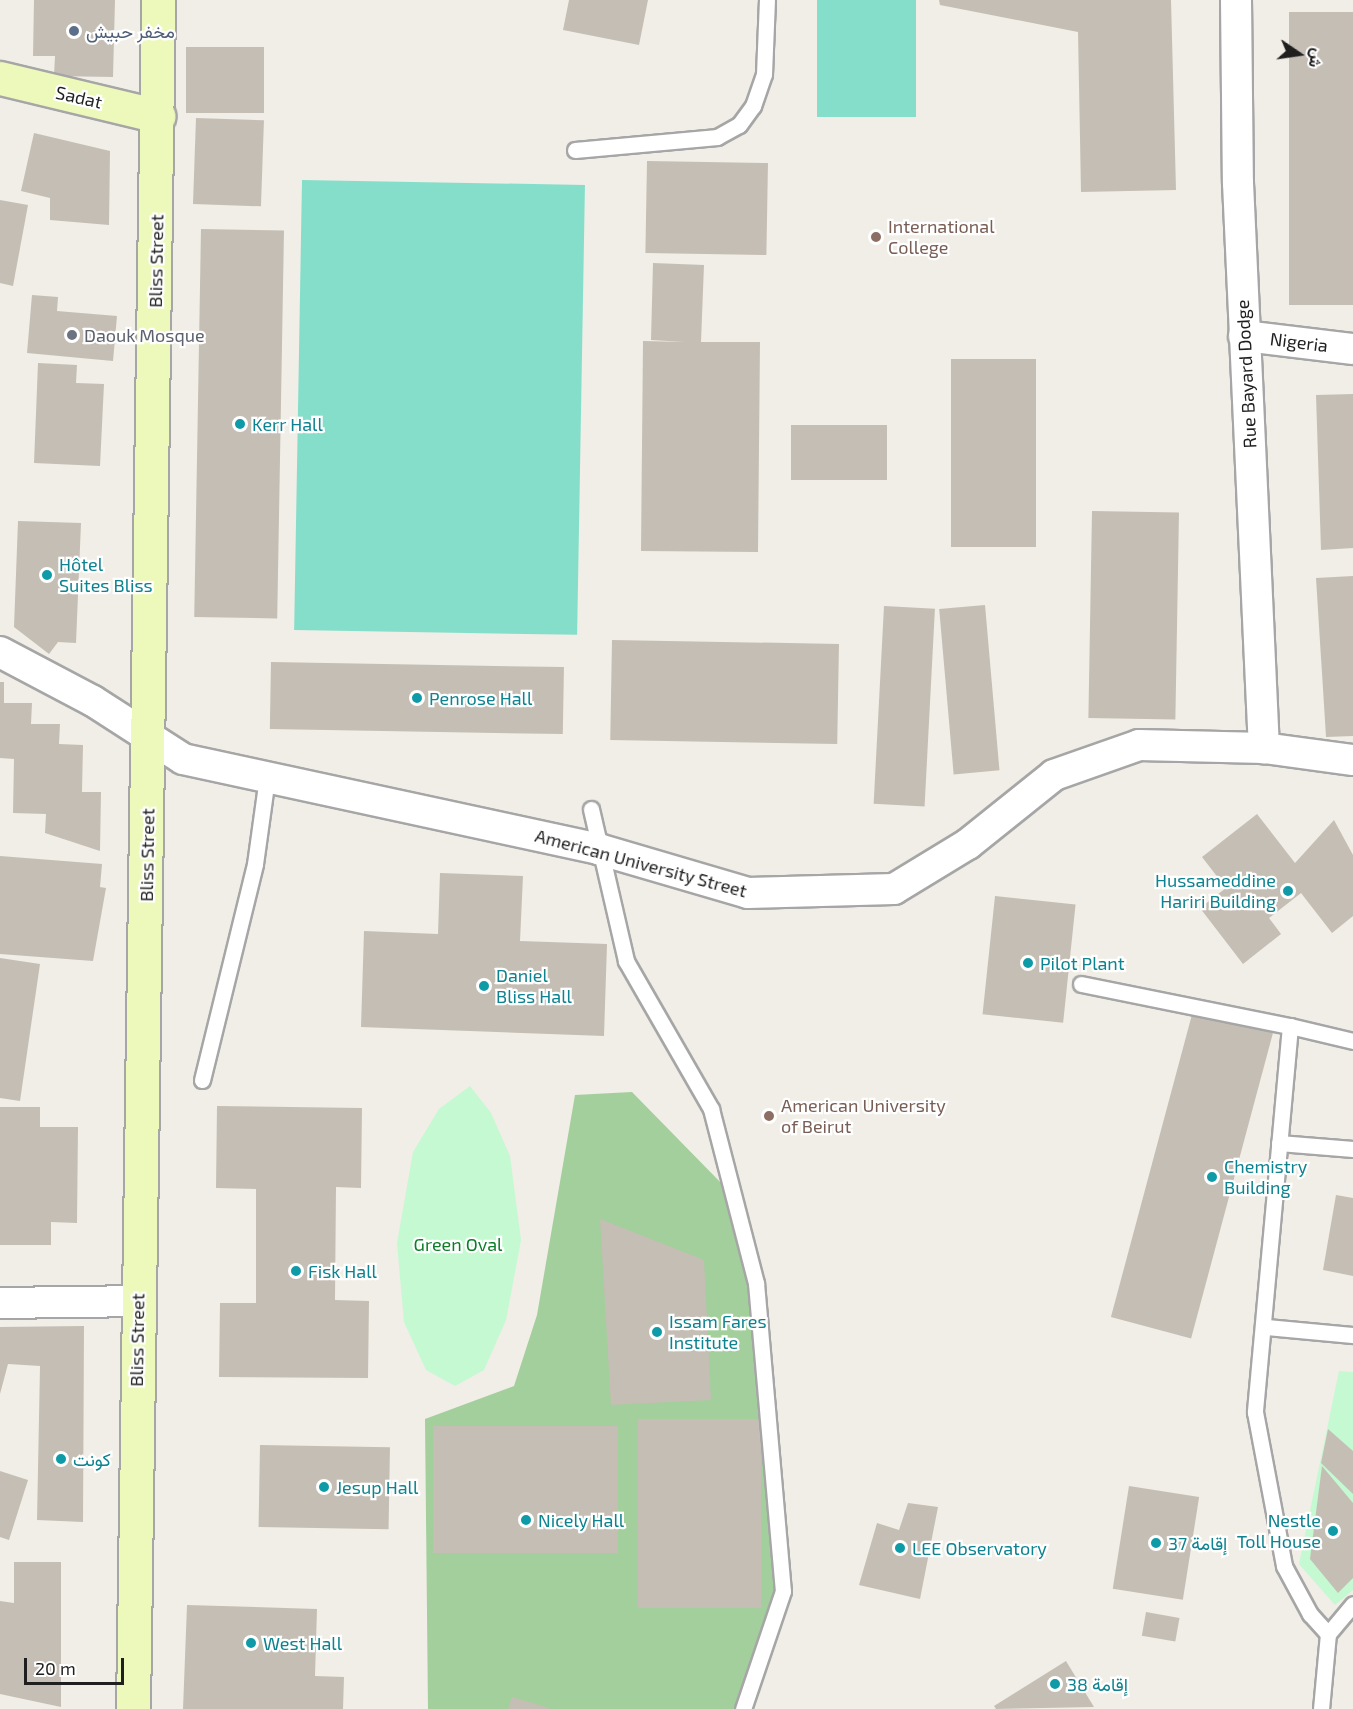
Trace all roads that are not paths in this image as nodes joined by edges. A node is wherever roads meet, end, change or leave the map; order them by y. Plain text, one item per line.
1 (158, 0) edge
2 (767, 0) edge
3 (1236, 0) edge
4 (0, 78) edge
5 (158, 116) junction
6 (575, 150) dead end
7 (1244, 336) junction
8 (1353, 349) edge
9 (0, 652) edge
10 (150, 742) junction
11 (1264, 748) junction
12 (1353, 760) edge
13 (267, 777) junction
14 (591, 809) dead end
15 (598, 849) junction
16 (1081, 984) dead end
17 (1290, 1026) junction
18 (1353, 1041) edge
19 (201, 1080) dead end
20 (1279, 1143) junction
21 (1353, 1149) edge
22 (137, 1301) junction
23 (0, 1303) edge
24 (1266, 1327) junction
25 (1353, 1335) edge
26 (1353, 1604) edge
27 (1328, 1634) junction
28 (133, 1709) edge
29 (743, 1709) edge
30 (1321, 1709) edge

1 - 5 street, Bliss Street
2 - 6 lane
3 - 7 street, Rue Bayard Dodge
4 - 5 street, Sadat
5 - 10 street, Bliss Street
7 - 8 street, Nigeria
7 - 11 street, Rue Bayard Dodge
9 - 10 street, American University Street
10 - 13 street, American University Street
10 - 22 street, Bliss Street
11 - 12 street, American University Street
11 - 15 street, American University Street
13 - 15 street, American University Street
13 - 19 lane
14 - 15 lane
15 - 29 lane
16 - 17 lane
17 - 18 lane
17 - 20 lane
20 - 21 lane
20 - 24 lane
22 - 23 street
22 - 28 street, Bliss Street
24 - 25 lane
24 - 27 lane
26 - 27 lane
27 - 30 lane

